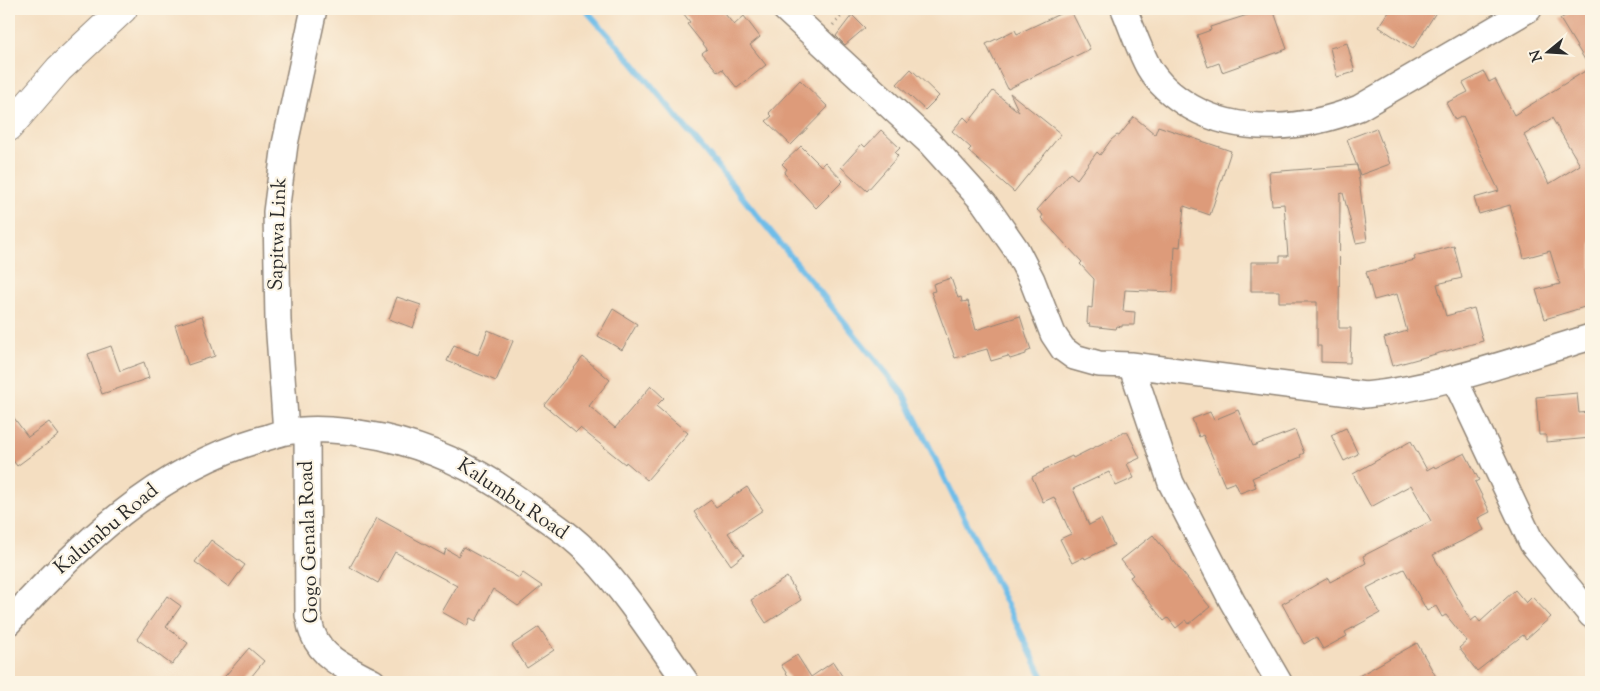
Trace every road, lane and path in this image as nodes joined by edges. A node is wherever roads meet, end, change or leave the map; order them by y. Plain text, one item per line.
1 (124, 9) edge
2 (314, 9) edge
3 (785, 9) edge
4 (1124, 9) edge
5 (1529, 9) edge
6 (9, 127) edge
7 (1591, 337) edge
8 (1131, 365) junction
9 (1454, 378) junction
10 (296, 431) junction
11 (1591, 615) edge
12 (9, 622) edge
13 (373, 682) edge
14 (686, 682) edge
15 (1279, 682) edge

1 - 6 street
2 - 10 street, Sapitwa Link
3 - 8 street
4 - 5 street
7 - 9 street
8 - 9 street
8 - 15 street
9 - 11 street
10 - 12 street, Kalumbu Road
10 - 13 street, Gogo Genala Road
10 - 14 street, Kalumbu Road

